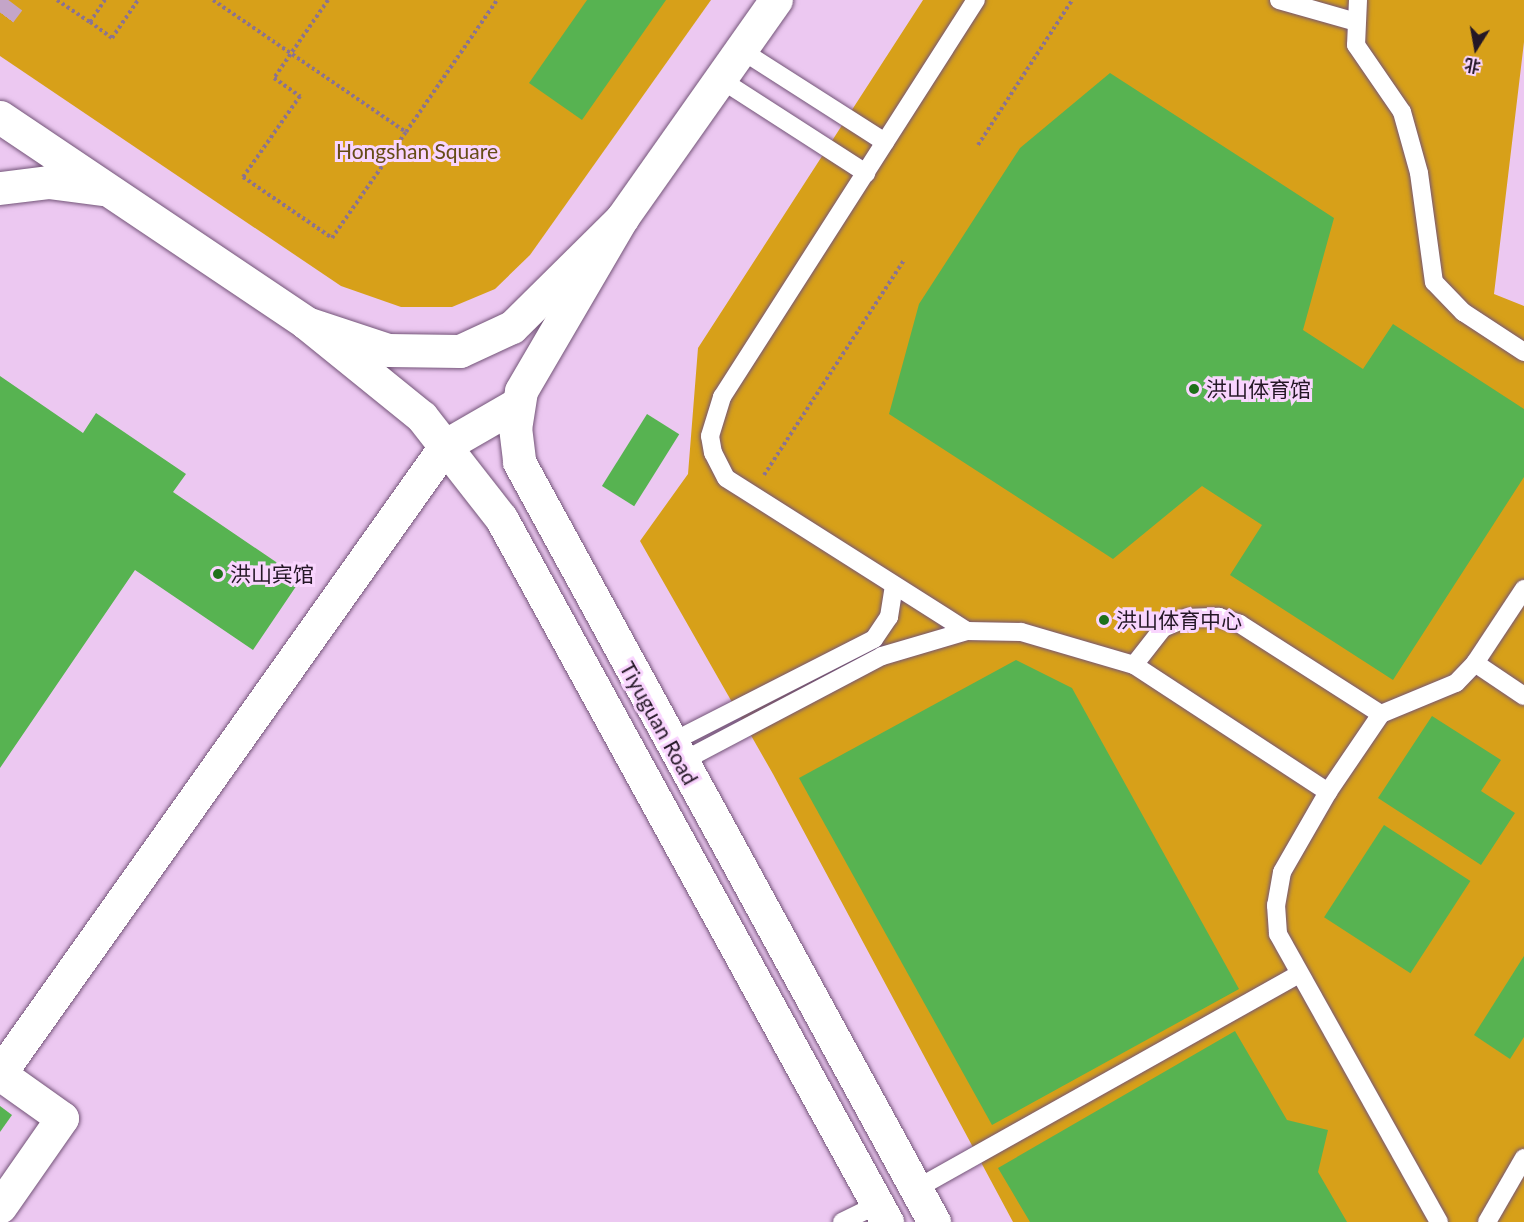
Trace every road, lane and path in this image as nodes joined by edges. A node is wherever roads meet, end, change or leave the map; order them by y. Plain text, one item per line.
1 (57, 0) edge
2 (105, 0) edge
3 (138, 0) edge
4 (213, 0) edge
5 (328, 0) edge
6 (497, 0) edge
7 (776, 0) edge
8 (976, 0) edge
9 (1072, 0) edge
10 (1280, 0) edge
11 (1358, 0) edge
12 (90, 22) junction
13 (1356, 22) junction
14 (741, 50) junction
15 (291, 54) junction
16 (720, 79) junction
17 (0, 117) edge
18 (406, 132) junction
19 (885, 142) junction
20 (978, 145) dead end
21 (866, 172) junction
22 (0, 188) edge
23 (110, 191) junction
24 (622, 218) junction
25 (903, 260) dead end
26 (306, 323) junction
27 (1524, 352) edge
28 (517, 405) junction
29 (446, 446) junction
30 (751, 496) junction
31 (894, 586) junction
32 (1524, 589) edge
33 (967, 631) junction
34 (1475, 663) junction
35 (1134, 665) junction
36 (1524, 696) edge
37 (1382, 714) junction
38 (676, 753) junction
39 (1329, 792) junction
40 (1299, 974) junction
41 (0, 1073) edge
42 (1524, 1158) edge
43 (916, 1190) junction
44 (0, 1207) edge
45 (884, 1217) edge
46 (842, 1222) edge
47 (934, 1222) edge
48 (1439, 1222) edge
49 (1487, 1222) edge

1 - 12 path
2 - 12 path
3 - 12 path
4 - 15 path
5 - 15 path
6 - 18 path
7 - 14 main road
8 - 19 lane
9 - 20 path
10 - 13 lane
11 - 13 lane
13 - 27 lane
14 - 16 main road
14 - 19 lane
15 - 18 path
15 - 18 path
16 - 21 lane
16 - 24 main road
17 - 23 main road
19 - 21 lane
21 - 30 lane
22 - 23 main road
23 - 26 main road
24 - 26 main road
24 - 28 main road, Tiyuguan Road
25 - 30 path
26 - 29 main road, Tiyuguan Road
28 - 29 main road
28 - 38 main road, Tiyuguan Road
29 - 41 main road
29 - 45 main road, Tiyuguan Road
30 - 31 lane
31 - 33 lane
31 - 38 lane
32 - 34 lane
33 - 35 lane
33 - 38 lane
34 - 36 lane
34 - 37 lane
35 - 37 lane
35 - 39 lane
37 - 39 lane
38 - 43 main road, Tiyuguan Road
39 - 40 lane
40 - 43 lane
40 - 48 lane
41 - 44 main road
42 - 49 lane
43 - 47 main road, Tiyuguan Road
45 - 46 lane

